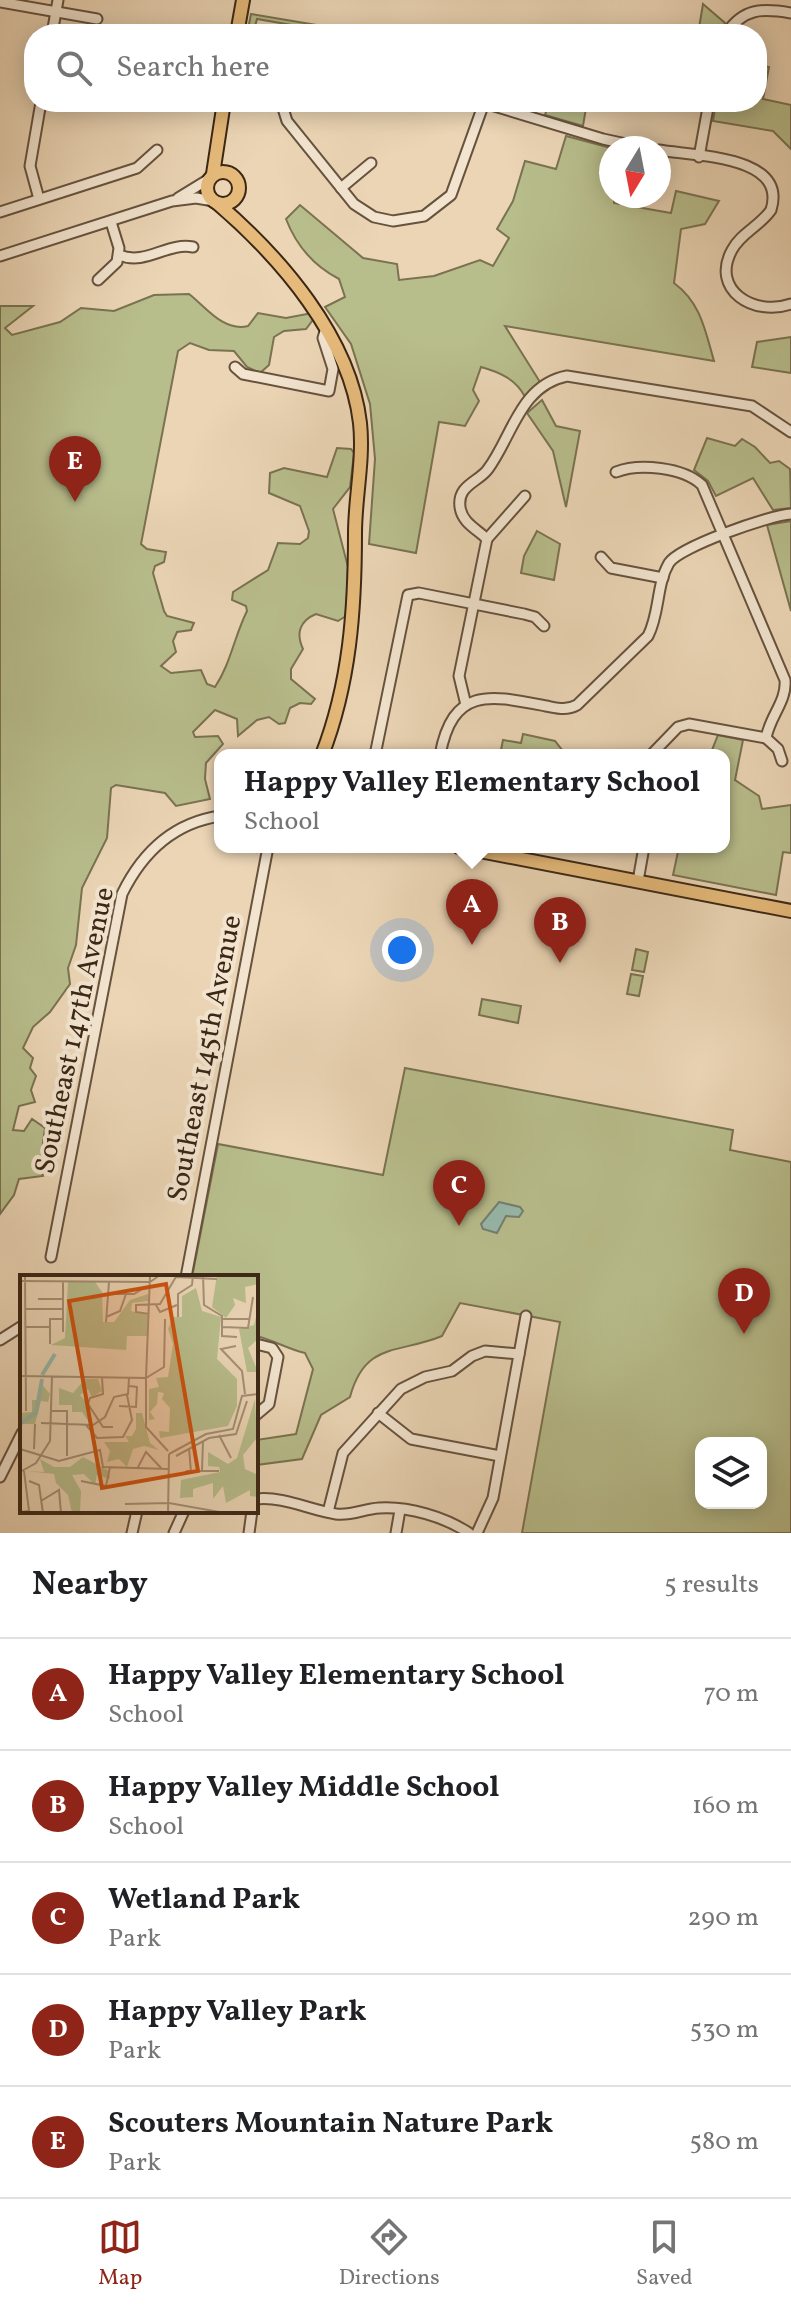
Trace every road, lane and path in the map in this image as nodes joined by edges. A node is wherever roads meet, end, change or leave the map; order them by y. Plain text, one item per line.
1 (58, 0) edge
2 (243, 0) edge
3 (0, 2) edge
4 (56, 12) junction
5 (791, 13) edge
6 (97, 19) dead end
7 (54, 24) edge
8 (239, 24) edge
9 (734, 24) edge
10 (39, 112) edge
11 (223, 112) edge
12 (284, 112) edge
13 (480, 112) edge
14 (515, 112) edge
15 (707, 112) edge
16 (220, 137) junction
17 (599, 138) edge
18 (157, 150) dead end
19 (671, 152) edge
20 (699, 157) junction
21 (371, 163) dead end
22 (211, 176) junction
23 (234, 176) junction
24 (341, 188) junction
25 (237, 196) junction
26 (39, 199) junction
27 (172, 201) junction
28 (216, 202) junction
29 (0, 212) edge
30 (111, 222) junction
31 (248, 228) junction
32 (193, 247) dead end
33 (119, 255) junction
34 (0, 256) edge
35 (98, 280) dead end
36 (791, 304) edge
37 (326, 328) junction
38 (235, 367) dead end
39 (791, 432) edge
40 (616, 472) dead end
41 (525, 496) dead end
42 (791, 514) edge
43 (724, 535) junction
44 (487, 539) junction
45 (601, 557) dead end
46 (663, 578) junction
47 (474, 604) junction
48 (544, 626) dead end
49 (466, 705) junction
50 (766, 738) junction
51 (324, 749) edge
52 (376, 749) edge
53 (441, 749) edge
54 (657, 749) edge
55 (782, 761) dead end
56 (214, 818) edge
57 (267, 853) edge
58 (491, 853) edge
59 (643, 853) edge
60 (638, 881) junction
61 (791, 911) edge
62 (51, 1257) dead end
63 (186, 1275) edge
64 (526, 1316) dead end
65 (20, 1327) edge
66 (0, 1340) edge
67 (258, 1344) edge
68 (519, 1354) junction
69 (378, 1413) junction
70 (258, 1414) edge
71 (20, 1437) edge
72 (500, 1456) junction
73 (0, 1477) edge
74 (258, 1499) edge
75 (400, 1510) junction
76 (328, 1512) junction
77 (137, 1513) edge
78 (183, 1513) edge
79 (252, 1513) edge
80 (132, 1533) edge
81 (174, 1533) edge
82 (249, 1533) edge
83 (396, 1533) edge
84 (469, 1533) edge
85 (477, 1533) edge

1 - 4 street
2 - 8 main road
3 - 4 street
4 - 6 street
4 - 7 street
5 - 9 street
10 - 26 street
11 - 16 main road
12 - 24 street
13 - 24 street
14 - 17 street
15 - 20 street
16 - 22 main road
16 - 23 main road
18 - 26 street
19 - 20 street
20 - 36 street
21 - 24 street
22 - 23 main road
22 - 27 street
22 - 28 main road
23 - 25 main road
25 - 28 main road
25 - 31 main road
26 - 29 street
27 - 28 street
27 - 30 street
28 - 31 main road
30 - 33 street
30 - 34 street
31 - 37 main road
32 - 33 street
33 - 35 street
37 - 38 street
37 - 51 main road
39 - 44 street
40 - 43 street
41 - 44 street
42 - 43 street
43 - 46 street
43 - 50 street
44 - 47 street
45 - 46 street
46 - 49 street
47 - 48 street
47 - 49 street
47 - 52 street
49 - 53 street
50 - 54 street
50 - 55 street
56 - 62 street, Southeast 147th Avenue
57 - 63 street, Southeast 145th Avenue
58 - 60 main road
59 - 60 street
60 - 61 main road
64 - 68 street
65 - 66 street
67 - 70 street
68 - 69 street
68 - 72 street
69 - 72 street
69 - 76 street
71 - 73 street
72 - 85 street
74 - 76 street
75 - 76 street
75 - 83 street
75 - 84 street
77 - 80 street
78 - 81 street
79 - 82 street

